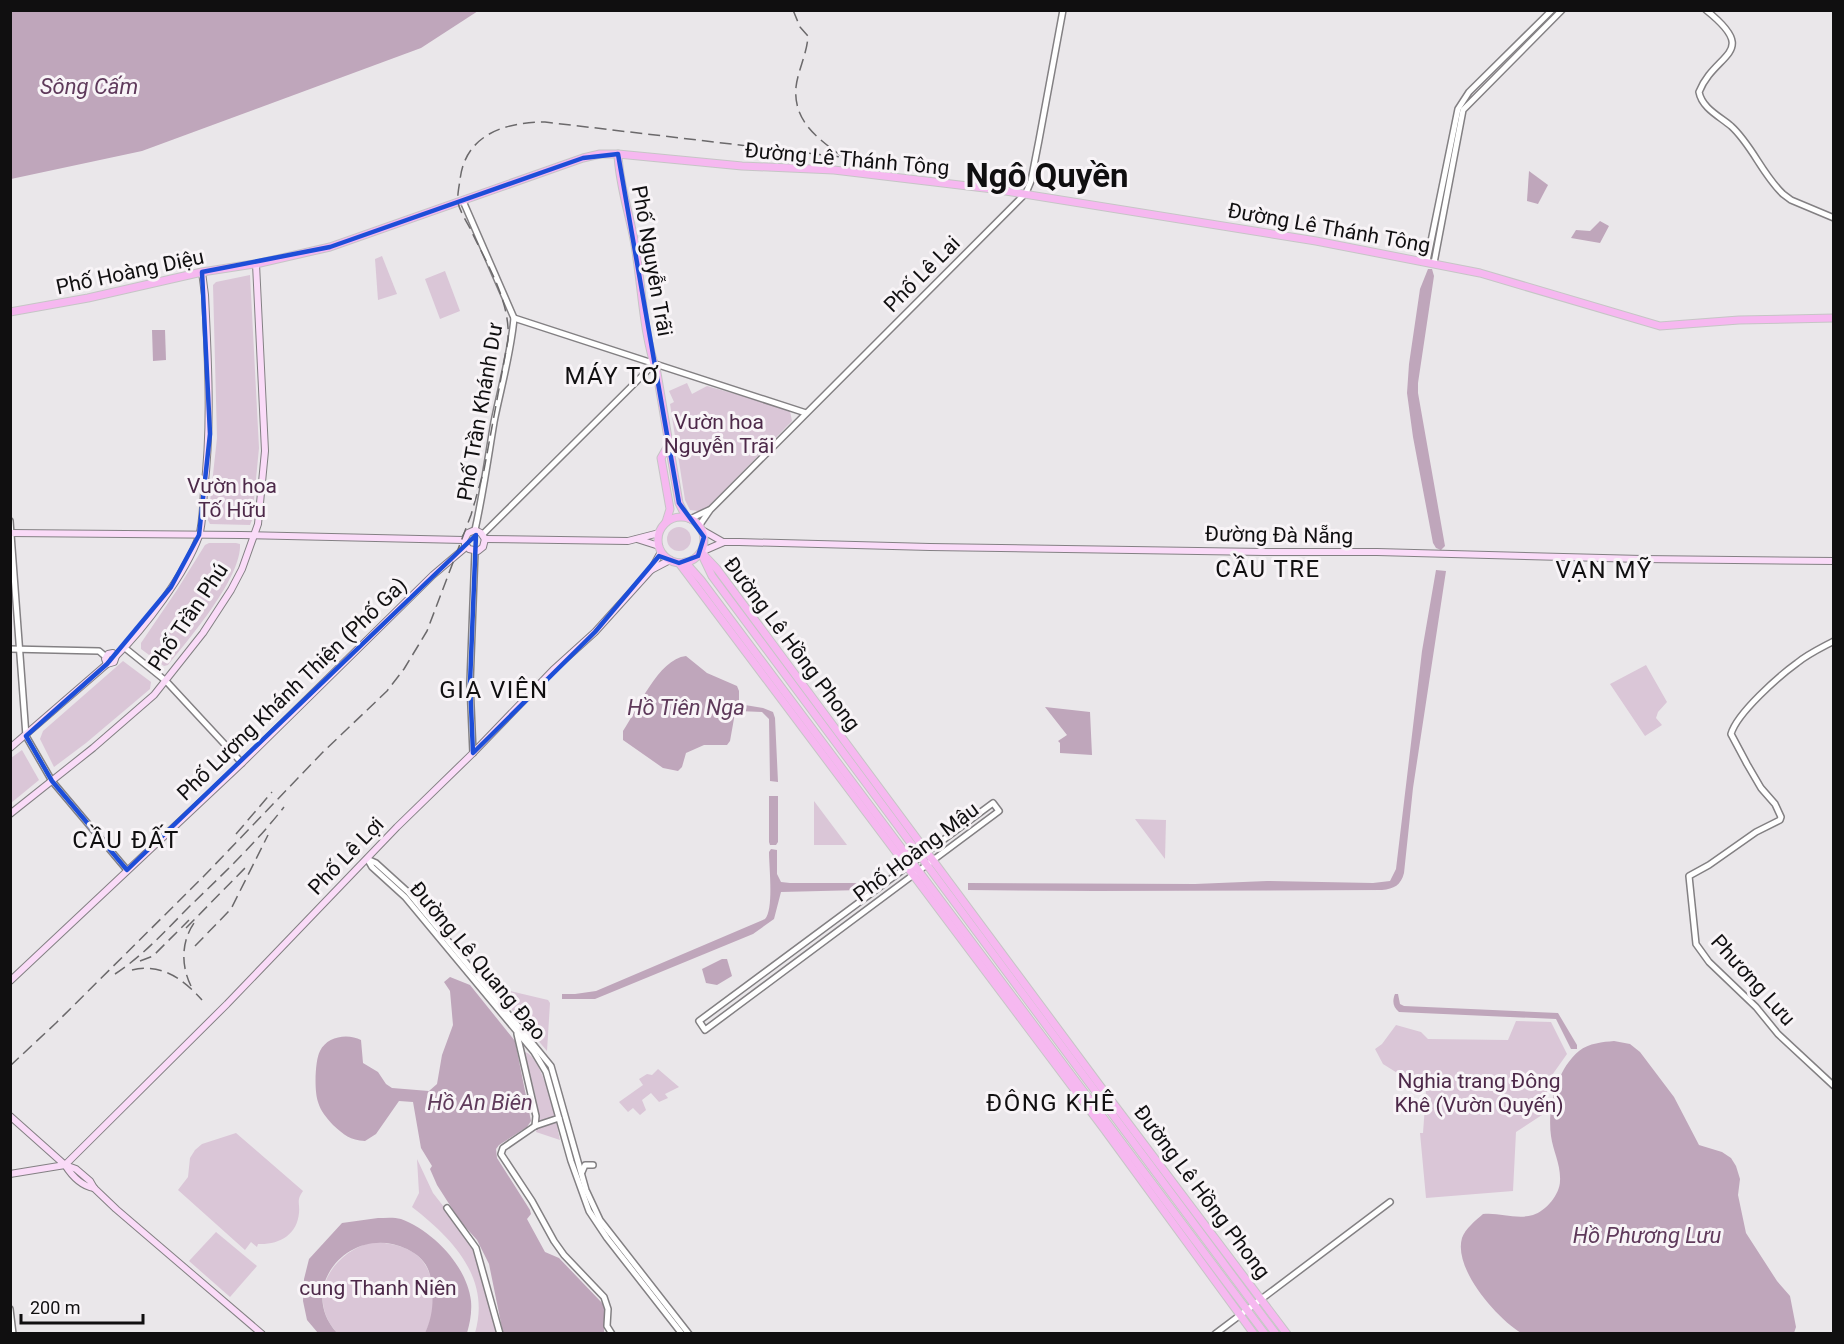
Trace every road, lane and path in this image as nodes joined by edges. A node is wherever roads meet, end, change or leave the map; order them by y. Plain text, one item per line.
1 (1063, 10) edge
2 (1552, 10) edge
3 (1562, 10) edge
4 (1706, 10) edge
5 (1503, 64) junction
6 (618, 154) junction
7 (1026, 193) junction
8 (463, 201) junction
9 (1833, 218) edge
10 (1430, 262) junction
11 (256, 264) junction
12 (202, 272) junction
13 (10, 312) edge
14 (514, 318) junction
15 (1833, 318) edge
16 (654, 364) junction
17 (806, 413) junction
18 (669, 444) junction
19 (710, 510) junction
20 (688, 518) junction
21 (10, 521) edge
22 (665, 523) junction
23 (701, 528) junction
24 (475, 530) junction
25 (11, 532) edge
26 (659, 534) junction
27 (199, 535) junction
28 (254, 535) junction
29 (484, 537) junction
30 (636, 539) junction
31 (724, 542) junction
32 (465, 544) junction
33 (660, 549) junction
34 (475, 551) junction
35 (700, 552) junction
36 (670, 560) junction
37 (1833, 561) edge
38 (682, 562) junction
39 (651, 570) junction
40 (710, 573) junction
41 (701, 580) junction
42 (1833, 641) edge
43 (124, 648) junction
44 (10, 649) edge
45 (18, 649) junction
46 (771, 649) junction
47 (106, 660) junction
48 (757, 660) junction
49 (166, 681) junction
50 (26, 736) junction
51 (843, 746) junction
52 (10, 748) edge
53 (473, 753) junction
54 (242, 763) junction
55 (52, 781) junction
56 (10, 814) edge
57 (928, 852) junction
58 (367, 859) junction
59 (933, 859) junction
60 (917, 860) junction
61 (907, 867) junction
62 (923, 867) junction
63 (127, 870) junction
64 (912, 875) junction
65 (854, 905) junction
66 (861, 914) junction
67 (10, 981) edge
68 (734, 995) junction
69 (741, 1003) junction
70 (514, 1021) junction
71 (516, 1031) junction
72 (551, 1066) junction
73 (546, 1072) junction
74 (1833, 1086) edge
75 (10, 1116) edge
76 (559, 1118) junction
77 (535, 1126) junction
78 (50, 1151) junction
79 (572, 1154) junction
80 (65, 1165) junction
81 (593, 1165) dead end
82 (46, 1169) junction
83 (581, 1173) junction
84 (71, 1174) junction
85 (10, 1176) edge
86 (94, 1188) junction
87 (1390, 1202) dead end
88 (447, 1208) dead end
89 (1261, 1299) junction
90 (1254, 1305) junction
91 (10, 1309) edge
92 (1248, 1310) junction
93 (1240, 1316) junction
94 (13, 1334) edge
95 (262, 1334) edge
96 (500, 1334) edge
97 (612, 1334) edge
98 (682, 1334) edge
99 (689, 1334) edge
100 (1215, 1334) edge
101 (1254, 1334) edge
102 (1265, 1334) edge
103 (1276, 1334) edge
104 (1287, 1334) edge

1 - 7 street, Phố Lê Lai
2 - 5 street
3 - 5 street
4 - 9 street
5 - 10 street
6 - 7 main road, Đường Lê Thánh Tông
6 - 8 main road, Đường Lê Thánh Tông
6 - 16 main road, Phố Nguyễn Trãi
7 - 10 main road, Đường Lê Thánh Tông
7 - 17 street, Phố Lê Lai
8 - 11 main road, Đường Lê Thánh Tông
8 - 14 street, Phố Trần Khánh Dư
10 - 15 main road, Đường Lê Thánh Tông
11 - 12 main road, Phố Hoàng Diệu
11 - 28 main road, Phố Trần Phú
12 - 13 main road, Phố Hoàng Diệu
12 - 27 main road
14 - 16 street
14 - 24 street, Phố Trần Khánh Dư
16 - 17 street
16 - 18 main road, Phố Nguyễn Trãi
16 - 29 street
17 - 19 street, Phố Lê Lai
18 - 20 main road, Phố Nguyễn Trãi
18 - 22 main road, Phố Nguyễn Trãi
19 - 20 street, Phố Lê Lai
19 - 23 street, Phố Lê Lai
20 - 22 main road
20 - 23 main road
21 - 25 street
22 - 26 main road
23 - 31 main road, Đường Đà Nẵng
23 - 35 main road
24 - 29 main road
24 - 32 main road
25 - 27 main road
25 - 45 street
26 - 30 main road
26 - 33 main road
27 - 28 main road
27 - 43 main road
28 - 32 main road
28 - 49 main road, Phố Trần Phú
29 - 30 main road
29 - 34 main road
30 - 33 main road
31 - 35 main road, Đường Đà Nẵng
31 - 37 main road, Đường Đà Nẵng
32 - 34 main road
32 - 54 main road, Phố Lương Khánh Thiện (Phố Ga)
33 - 36 main road
33 - 39 main road, Phố Lê Lợi
34 - 53 street
35 - 38 main road
35 - 40 main road, Đường Lê Hồng Phong
35 - 46 main road, Đường Lê Hồng Phong
36 - 38 main road
36 - 39 main road, Phố Lê Lợi
38 - 41 main road, Đường Lê Hồng Phong
38 - 48 main road, Đường Lê Hồng Phong
39 - 53 main road, Phố Lê Lợi
40 - 41 main road
40 - 46 main road, Đường Lê Hồng Phong
41 - 48 main road, Đường Lê Hồng Phong
42 - 74 street, Phương Lưu
43 - 47 main road
43 - 49 street
44 - 45 street
45 - 47 street
45 - 50 street
46 - 51 main road, Đường Lê Hồng Phong
47 - 50 main road
48 - 60 main road, Đường Lê Hồng Phong
48 - 61 main road, Đường Lê Hồng Phong
49 - 54 street
49 - 55 main road, Phố Trần Phú
50 - 52 main road
50 - 55 street
51 - 57 main road, Đường Lê Hồng Phong
51 - 60 main road, Đường Lê Hồng Phong
53 - 58 main road, Phố Lê Lợi
54 - 63 main road, Phố Lương Khánh Thiện (Phố Ga)
55 - 56 main road, Phố Trần Phú
55 - 63 street
57 - 59 main road, Đường Lê Hồng Phong
57 - 59 street, Phố Hoàng Mậu
57 - 60 street, Phố Hoàng Mậu
58 - 70 street, Đường Lê Quang Đạo
58 - 71 street, Đường Lê Quang Đạo
58 - 80 main road, Phố Lê Lợi
59 - 62 street, Phố Hoàng Mậu
59 - 89 main road, Đường Lê Hồng Phong
60 - 61 street, Phố Hoàng Mậu
60 - 62 main road, Đường Lê Hồng Phong
61 - 64 main road, Đường Lê Hồng Phong
61 - 65 street, Phố Hoàng Mậu
62 - 64 street, Phố Hoàng Mậu
62 - 90 main road, Đường Lê Hồng Phong
62 - 92 main road, Đường Lê Hồng Phong
63 - 67 main road, Phố Lương Khánh Thiện (Phố Ga)
64 - 66 street, Phố Hoàng Mậu
64 - 93 main road, Đường Lê Hồng Phong
65 - 66 street
65 - 68 street, Phố Hoàng Mậu
66 - 69 street, Phố Hoàng Mậu
68 - 69 street
68 - 69 street, Phố Hoàng Mậu
70 - 71 street
70 - 72 street, Đường Lê Quang Đạo
71 - 73 street, Đường Lê Quang Đạo
71 - 77 street
72 - 73 street
72 - 79 street
73 - 76 street, Đường Lê Quang Đạo
75 - 78 main road
76 - 77 street
76 - 79 street, Đường Lê Quang Đạo
77 - 97 street
78 - 80 main road
78 - 82 main road
79 - 83 street, Đường Lê Quang Đạo
79 - 98 street, Đường Lê Quang Đạo
80 - 82 main road
80 - 84 main road
80 - 86 main road
81 - 83 street
82 - 84 main road
82 - 85 main road
83 - 99 street, Đường Lê Quang Đạo
84 - 86 main road
86 - 95 main road
87 - 89 street
88 - 96 street
89 - 90 street
89 - 104 main road, Đường Lê Hồng Phong
90 - 92 street
90 - 103 main road, Đường Lê Hồng Phong
91 - 94 street
92 - 93 street
92 - 102 main road, Đường Lê Hồng Phong
93 - 100 street
93 - 101 main road, Đường Lê Hồng Phong

